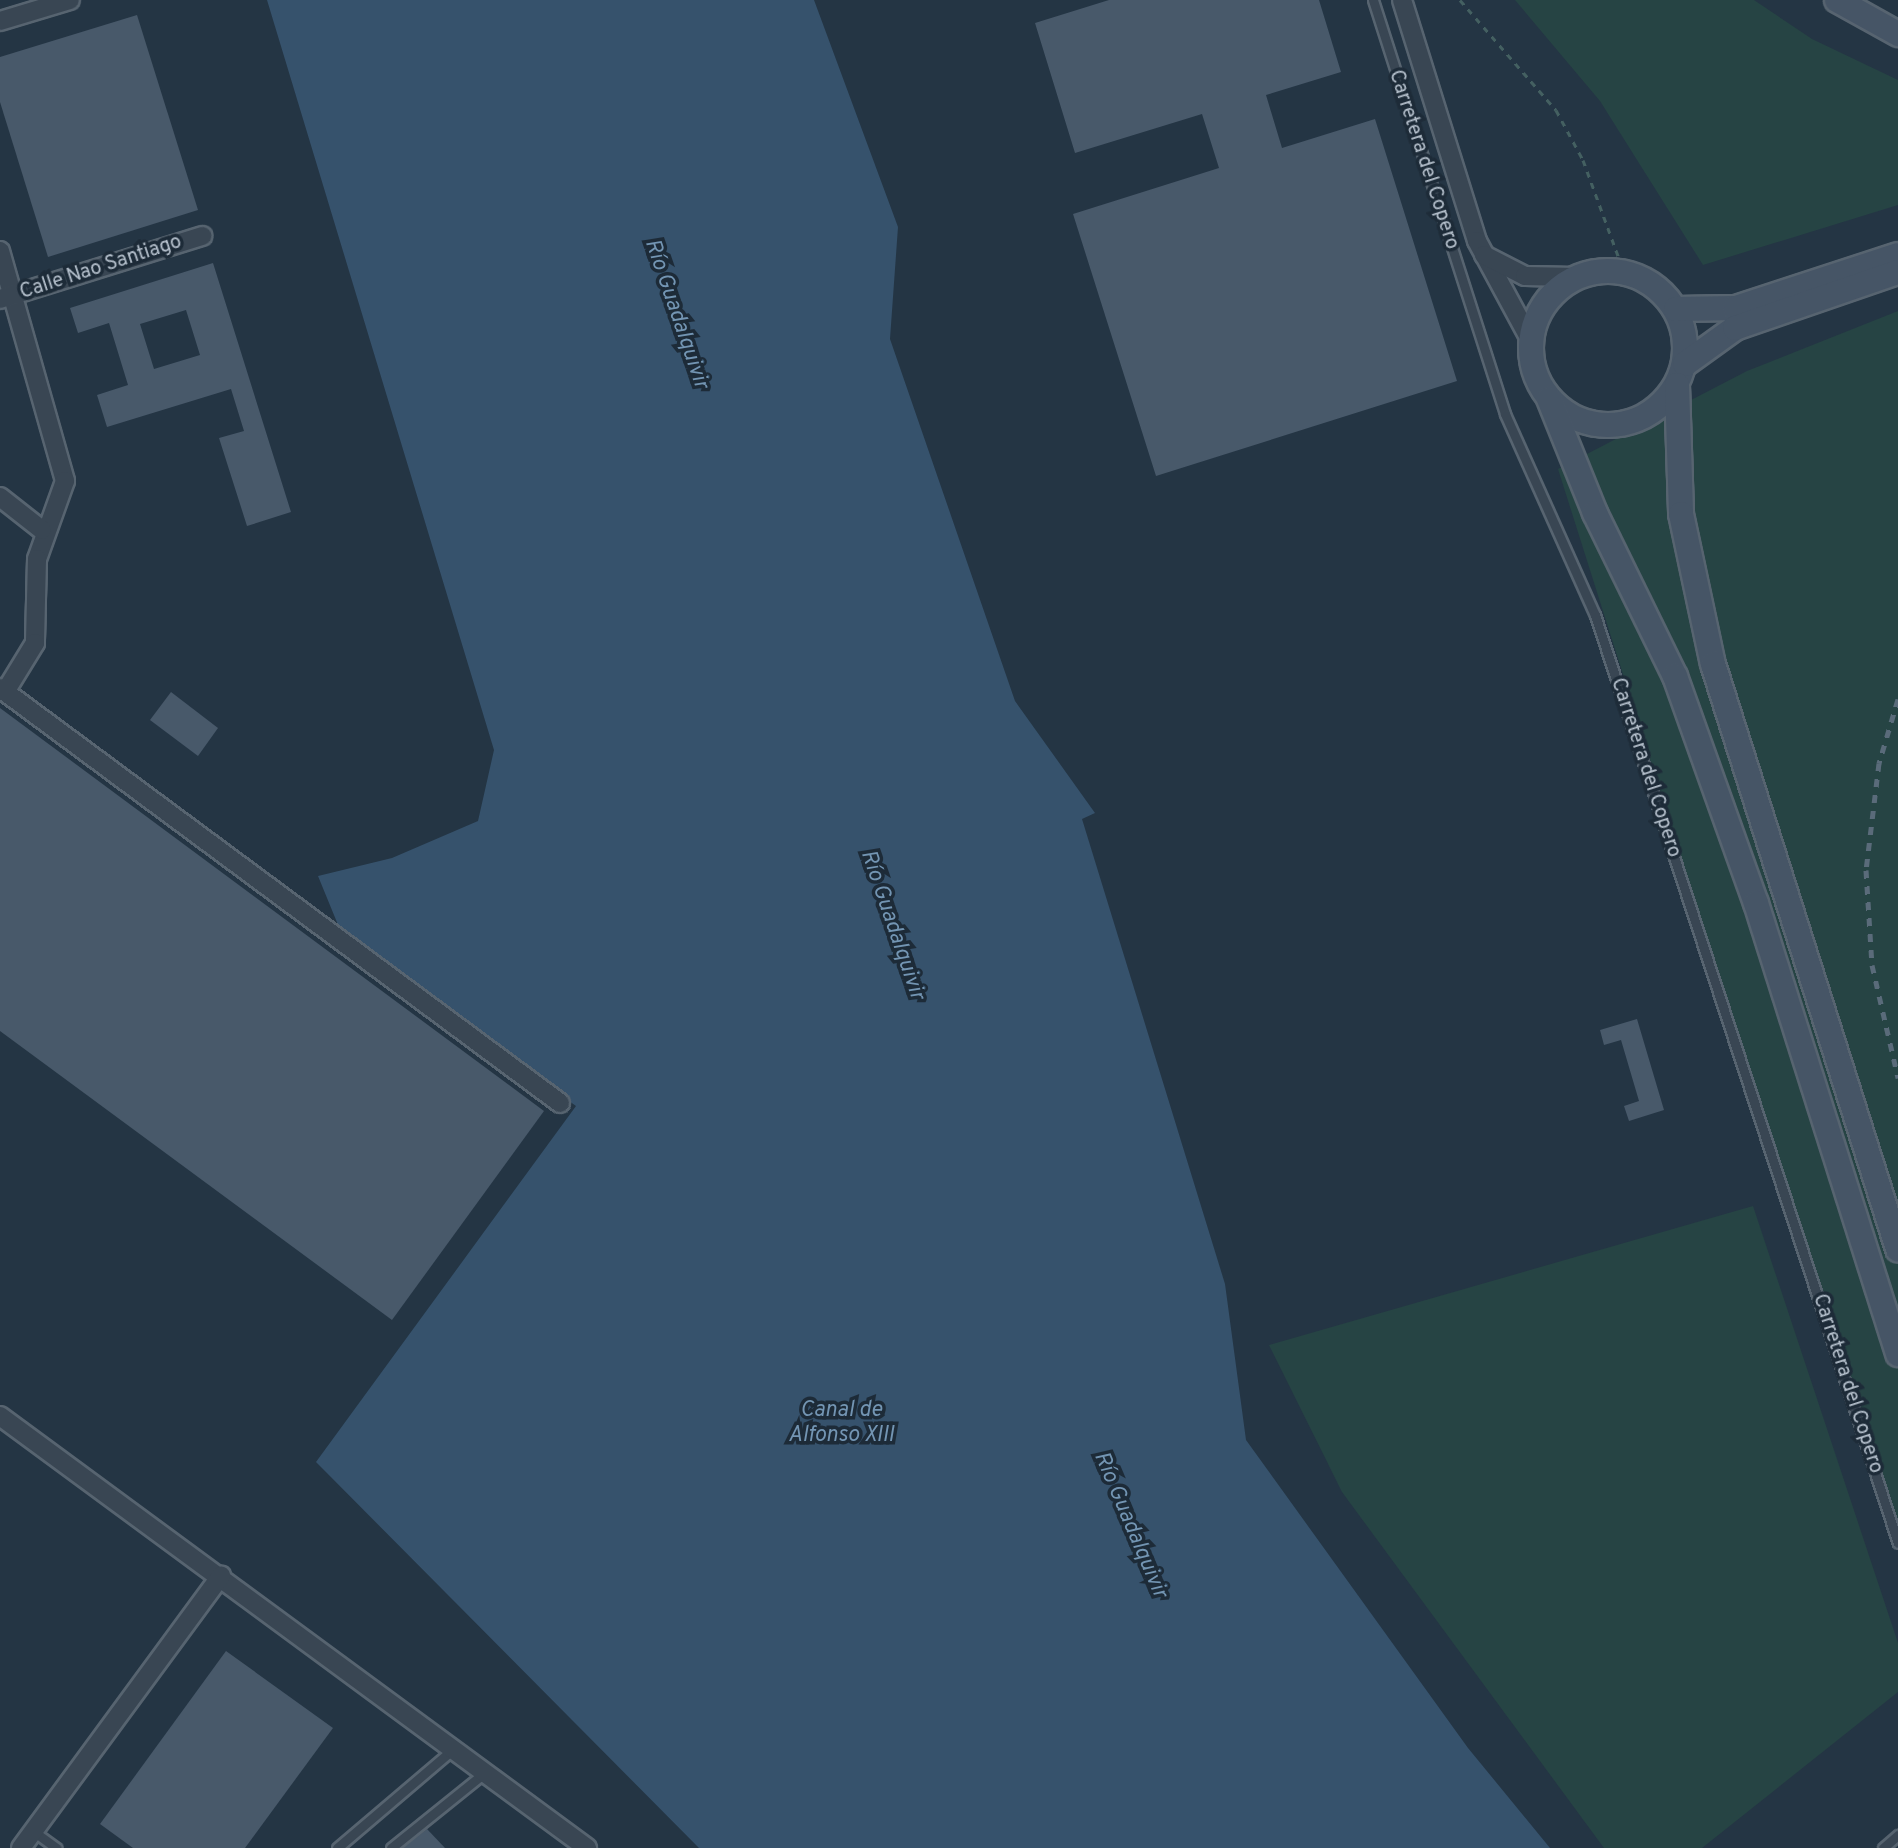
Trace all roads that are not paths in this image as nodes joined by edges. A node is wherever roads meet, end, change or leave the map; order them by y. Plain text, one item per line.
1 (70, 0) edge
2 (1373, 0) edge
3 (1402, 0) edge
4 (1837, 0) edge
5 (0, 21) edge
6 (1898, 34) edge
7 (202, 236) dead end
8 (0, 251) edge
9 (1482, 253) junction
10 (1898, 255) edge
11 (1898, 272) edge
12 (1576, 277) junction
13 (7, 298) edge
14 (1676, 309) junction
15 (1530, 339) junction
16 (1681, 374) junction
17 (1549, 399) junction
18 (0, 497) edge
19 (42, 530) junction
20 (2, 690) edge
21 (560, 1103) dead end
22 (1898, 1249) edge
23 (1898, 1354) edge
24 (0, 1416) edge
25 (1898, 1543) edge
26 (221, 1576) junction
27 (452, 1750) junction
28 (483, 1774) junction
29 (33, 1831) junction
30 (1898, 1835) edge
31 (21, 1848) edge
32 (56, 1848) edge
33 (337, 1848) edge
34 (391, 1848) edge
35 (587, 1848) edge
36 (1883, 1848) edge

1 - 5 street
2 - 25 lane, Carretera del Copero
3 - 9 street
4 - 6 main road
7 - 13 street, Calle Nao Santiago
8 - 13 street
9 - 12 street
9 - 15 street
10 - 14 main road
11 - 16 main road
12 - 14 main road
12 - 15 main road
13 - 19 street
14 - 16 main road
15 - 17 main road
16 - 17 main road
16 - 22 main road
17 - 23 main road
18 - 19 street
19 - 20 street
20 - 21 street
24 - 26 street
26 - 27 street
26 - 29 street
27 - 28 street
27 - 33 lane
28 - 34 lane
28 - 35 street
29 - 31 street
29 - 32 lane
30 - 36 lane

